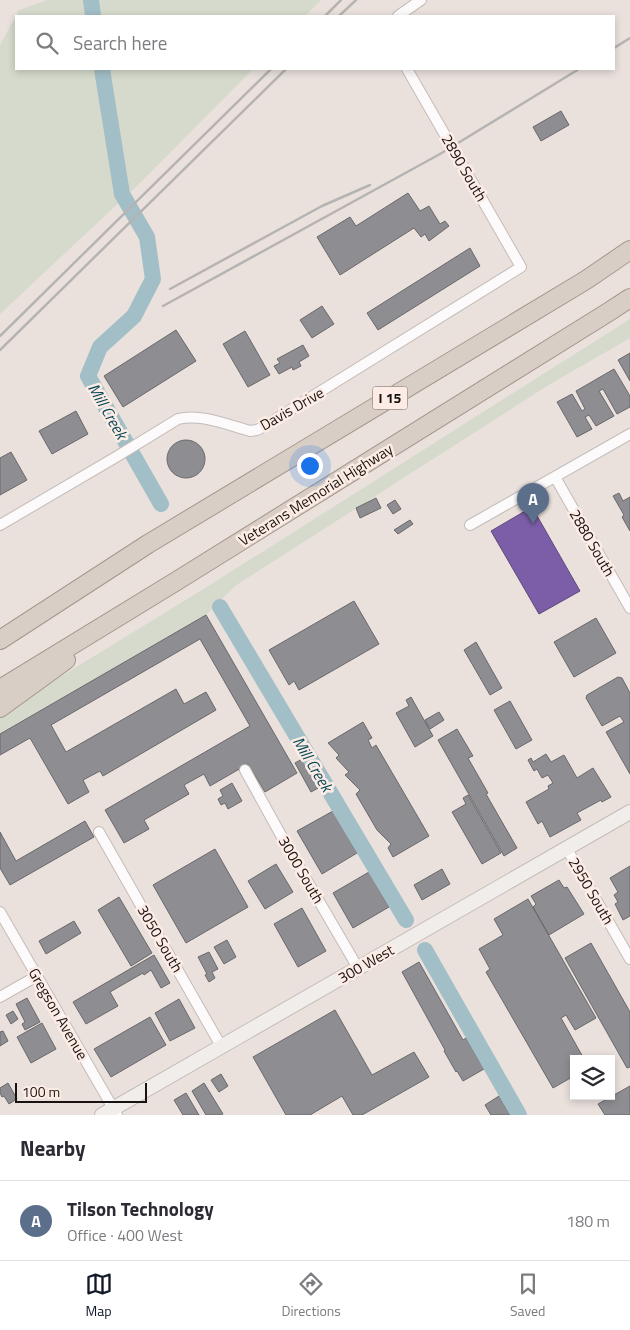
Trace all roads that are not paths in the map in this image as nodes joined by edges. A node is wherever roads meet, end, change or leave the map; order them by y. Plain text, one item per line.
1 (421, 0) edge
2 (400, 15) edge
3 (408, 70) edge
4 (630, 250) edge
5 (521, 267) joint
6 (630, 298) edge
7 (630, 434) edge
8 (555, 477) junction
9 (0, 525) edge
10 (470, 525) dead end
11 (148, 544) junction
12 (175, 582) junction
13 (630, 608) edge
14 (0, 631) edge
15 (0, 640) edge
16 (0, 688) edge
17 (0, 708) edge
18 (246, 770) dead end
19 (630, 812) edge
20 (99, 832) dead end
21 (567, 849) junction
22 (0, 912) edge
23 (630, 959) edge
24 (358, 968) junction
25 (37, 976) junction
26 (0, 998) edge
27 (221, 1046) junction
28 (111, 1113) edge

1 - 2 street
3 - 5 street, 2890 South
4 - 11 highway, I 15
5 - 9 street, Davis Drive
6 - 12 highway, Veterans Memorial Highway
7 - 8 street
8 - 10 street
8 - 13 street, 2880 South
11 - 14 highway
11 - 15 highway, I 15
12 - 16 highway, Veterans Memorial Highway
12 - 17 highway
18 - 24 street, 3000 South
19 - 21 main road, 300 West
20 - 27 street, 3050 South
21 - 23 street, 2950 South
21 - 24 main road, 300 West
22 - 25 street, Gregson Avenue
24 - 27 main road, 300 West
25 - 26 street
25 - 28 street, Gregson Avenue
27 - 28 main road, 300 West

